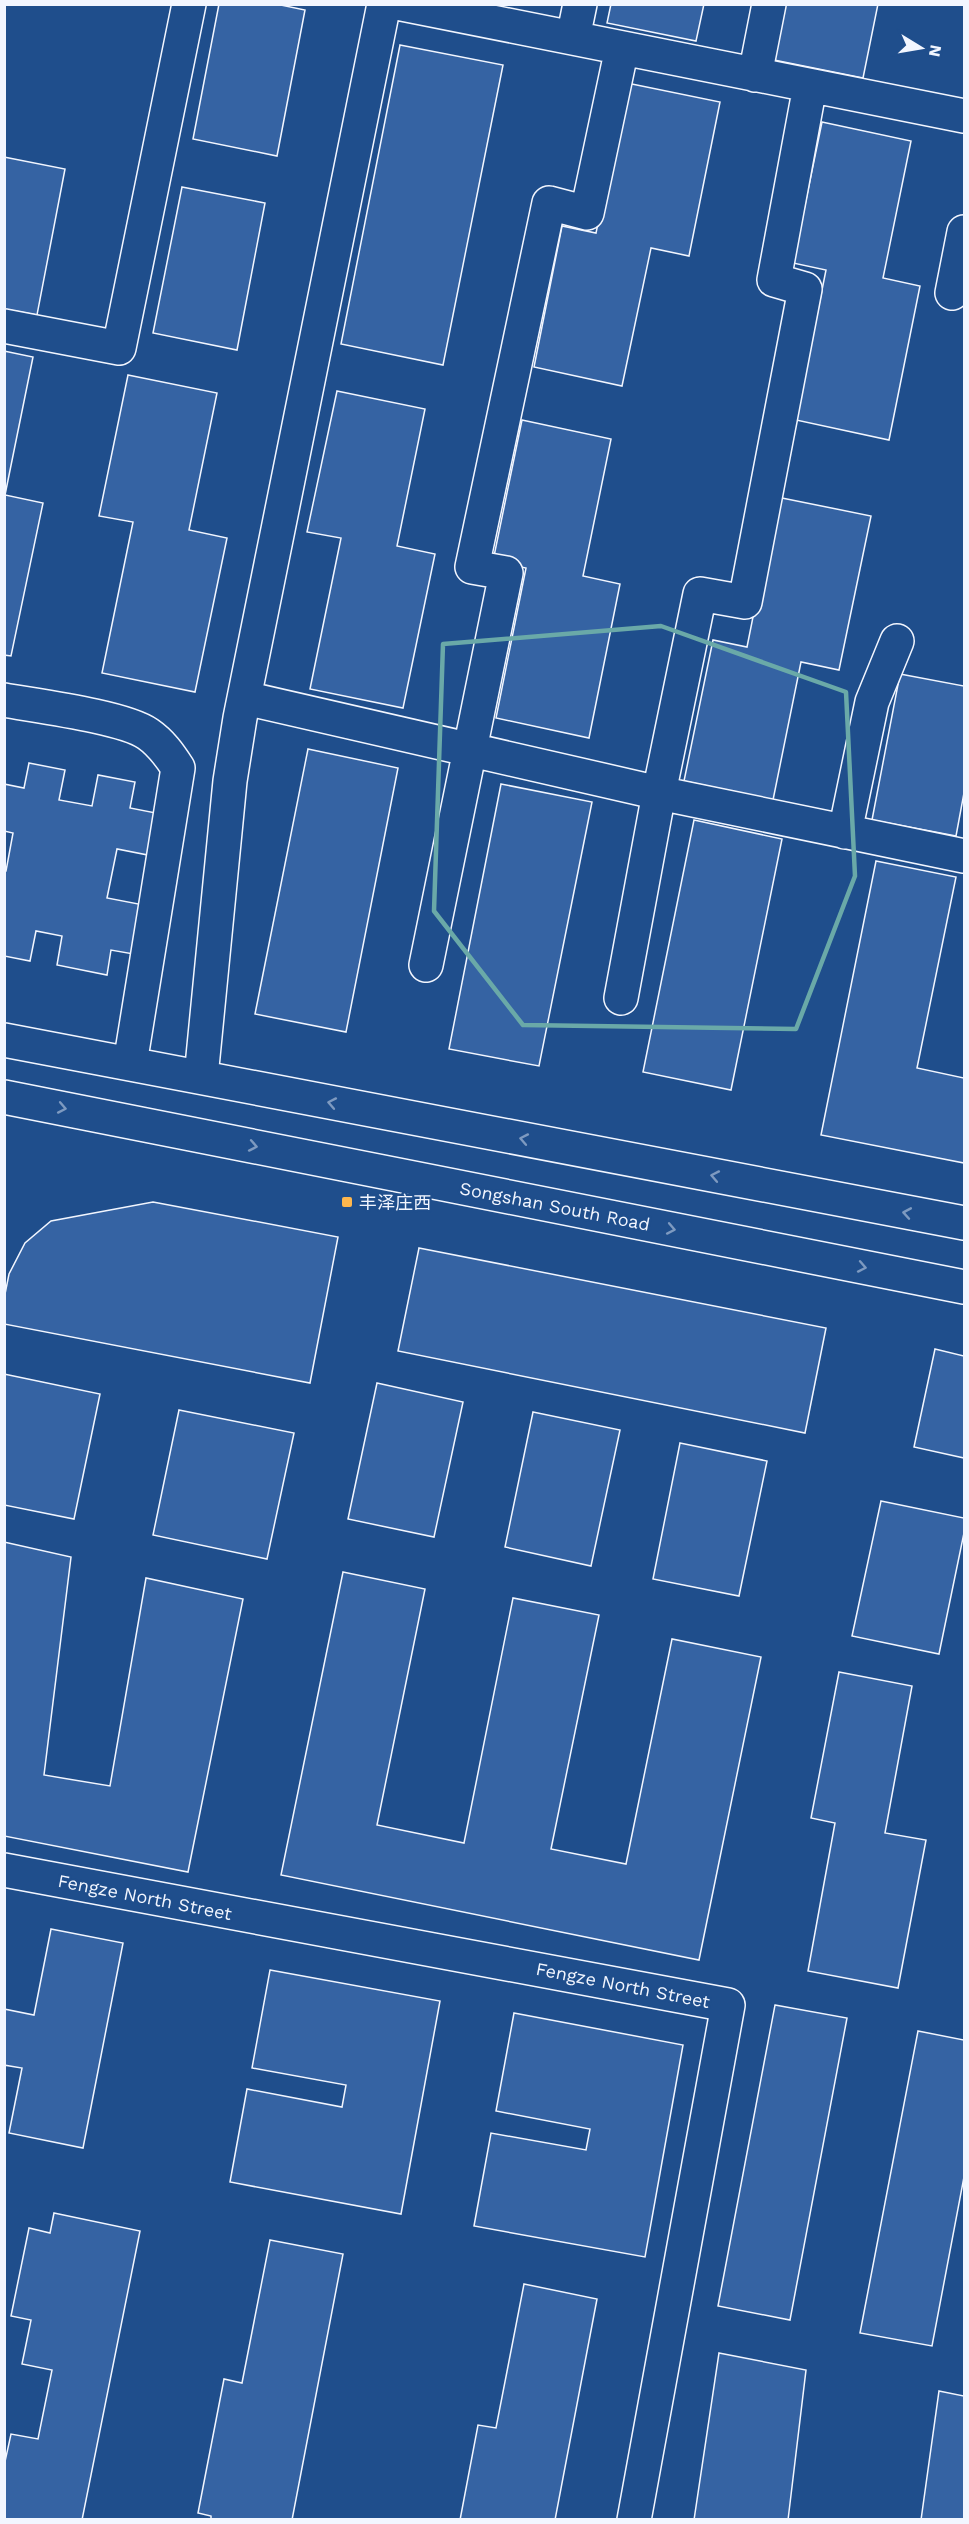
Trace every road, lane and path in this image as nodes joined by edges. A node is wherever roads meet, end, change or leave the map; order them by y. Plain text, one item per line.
1 (189, 4) edge
2 (384, 4) edge
3 (402, 4) edge
4 (580, 4) edge
5 (769, 4) edge
6 (573, 38) junction
7 (622, 48) junction
8 (755, 75) junction
9 (810, 86) junction
10 (964, 116) edge
11 (964, 232) edge
12 (952, 293) dead end
13 (4, 326) edge
14 (897, 641) dead end
15 (245, 698) junction
16 (4, 700) edge
17 (471, 750) junction
18 (659, 793) junction
19 (845, 832) junction
20 (964, 856) edge
21 (426, 965) dead end
22 (621, 998) dead end
23 (4, 1040) edge
24 (130, 1064) junction
25 (201, 1077) junction
26 (4, 1097) edge
27 (964, 1223) edge
28 (964, 1287) edge
29 (4, 1870) edge
30 (634, 2520) edge

1 - 13 street
2 - 15 street
3 - 6 street
4 - 6 street
5 - 8 street
6 - 7 street
7 - 8 street
7 - 17 street
8 - 9 street
9 - 10 street
9 - 18 street
11 - 12 street
14 - 19 street
15 - 17 street
15 - 25 street
16 - 24 street
17 - 18 street
17 - 21 street
18 - 19 street
18 - 22 street
19 - 20 street
23 - 24 street
24 - 25 street
27 -> 25 street
26 -> 28 street, Songshan South Road
29 - 30 street, Fengze North Street

